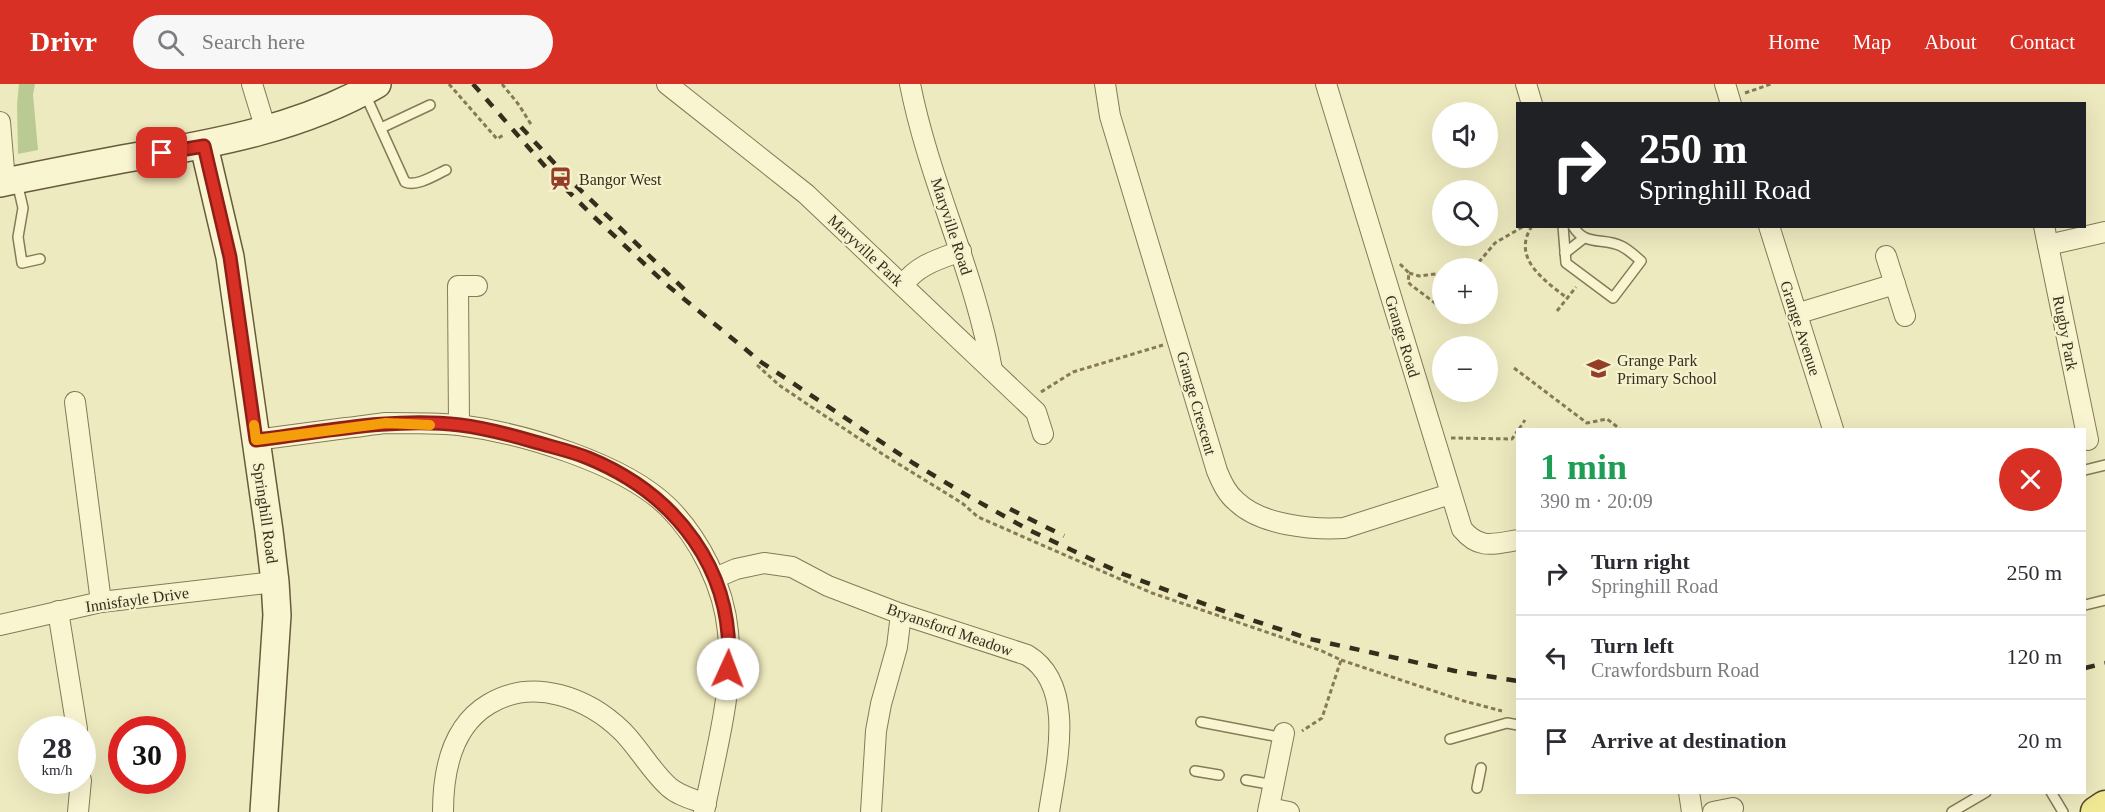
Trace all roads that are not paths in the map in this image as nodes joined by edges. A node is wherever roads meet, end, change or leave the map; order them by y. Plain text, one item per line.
1 (252, 84) edge
2 (667, 84) edge
3 (910, 84) edge
4 (1105, 84) edge
5 (1326, 84) edge
6 (1526, 84) edge
7 (371, 88) edge
8 (1531, 102) edge
9 (430, 105) dead end
10 (0, 122) edge
11 (381, 128) junction
12 (266, 130) junction
13 (204, 146) junction
14 (446, 170) dead end
15 (7, 182) edge
16 (1563, 228) edge
17 (1574, 228) edge
18 (1770, 228) edge
19 (2105, 232) edge
20 (2046, 236) edge
21 (1584, 238) junction
22 (961, 250) junction
23 (1565, 253) junction
24 (1886, 256) dead end
25 (40, 259) dead end
26 (1894, 284) junction
27 (903, 285) junction
28 (477, 286) dead end
29 (1796, 314) junction
30 (1905, 316) dead end
31 (992, 370) junction
32 (75, 402) dead end
33 (459, 425) junction
34 (1833, 428) edge
35 (1043, 434) dead end
36 (2093, 438) edge
37 (256, 440) junction
38 (2105, 465) edge
39 (2086, 470) edge
40 (1450, 494) junction
41 (1516, 540) edge
42 (715, 578) junction
43 (275, 582) junction
44 (2105, 600) edge
45 (101, 602) junction
46 (2086, 605) edge
47 (58, 611) junction
48 (901, 614) junction
49 (0, 625) edge
50 (75, 716) edge
51 (1201, 722) dead end
52 (1516, 725) edge
53 (1284, 735) joint
54 (1450, 739) dead end
55 (1481, 768) dead end
56 (1196, 771) dead end
57 (1219, 775) dead end
58 (1246, 780) dead end
59 (1274, 784) junction
60 (1477, 788) dead end
61 (80, 794) edge
62 (1689, 794) edge
63 (1983, 794) edge
64 (2053, 794) edge
65 (2105, 806) edge
66 (705, 808) edge
67 (1733, 808) dead end
68 (1269, 810) edge
69 (78, 812) edge
70 (264, 812) edge
71 (443, 812) edge
72 (871, 812) edge
73 (1049, 812) edge
74 (1289, 812) edge
75 (1692, 812) edge
76 (1713, 812) edge
77 (1952, 812) edge
78 (2063, 812) edge
79 (2096, 812) edge

1 - 12 street
2 - 27 street, Maryville Park
3 - 22 street, Maryville Road
4 - 40 street, Grange Crescent
5 - 40 street, Grange Road
6 - 8 street
7 - 11 lane
7 - 12 street
9 - 11 lane
10 - 15 street
11 - 14 lane
12 - 13 street
13 - 15 street
13 - 37 street, Springhill Road
15 - 25 lane
16 - 23 lane
17 - 21 lane
18 - 29 street, Grange Avenue
19 - 20 street
20 - 36 street, Rugby Park
21 - 23 lane
21 - 23 lane
22 - 27 street
22 - 31 street, Maryville Road
24 - 26 street
26 - 29 street
26 - 30 street
27 - 31 street, Maryville Park
28 - 33 street
29 - 34 street, Grange Avenue
31 - 35 street, Maryville Park
32 - 45 street
33 - 37 street
33 - 42 street
37 - 43 street, Springhill Road
38 - 39 lane
40 - 41 street, Grange Road
42 - 48 street, Bryansford Meadow
42 - 66 street
43 - 45 street, Innisfayle Drive
43 - 70 street, Springhill Road
44 - 46 lane
45 - 47 street, Innisfayle Drive
47 - 49 street, Innisfayle Drive
47 - 50 street
48 - 72 street
48 - 73 street, Bryansford Meadow
51 - 53 lane
52 - 54 lane
53 - 59 street
55 - 60 lane
56 - 57 lane
58 - 59 lane
59 - 68 street
61 - 69 street
62 - 75 street
63 - 77 lane
64 - 78 lane
65 - 79 main road
66 - 71 street
67 - 76 street
68 - 74 street

